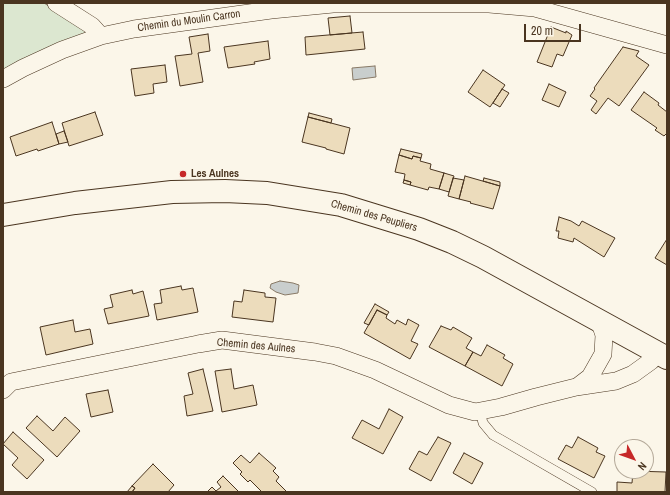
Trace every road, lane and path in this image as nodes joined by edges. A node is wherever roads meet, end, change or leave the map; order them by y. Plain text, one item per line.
1 (56, 3) edge
2 (571, 10) edge
3 (101, 36) junction
4 (667, 45) edge
5 (3, 79) edge
6 (3, 215) edge
7 (599, 320) junction
8 (662, 356) edge
9 (576, 387) junction
10 (3, 390) edge
11 (480, 411) junction
12 (592, 492) edge

1 - 3 street
2 - 3 street, Chemin du Moulin Carron
2 - 4 street, Chemin du Moulin Carron
3 - 5 street, Chemin du Moulin Carron
6 - 7 street, Chemin des Peupliers
7 - 8 street, Chemin des Peupliers
7 - 9 street, Chemin des Aulnes
8 - 9 street, Chemin des Aulnes
9 - 11 street, Chemin des Aulnes
10 - 11 street, Chemin des Aulnes
11 - 12 lane

